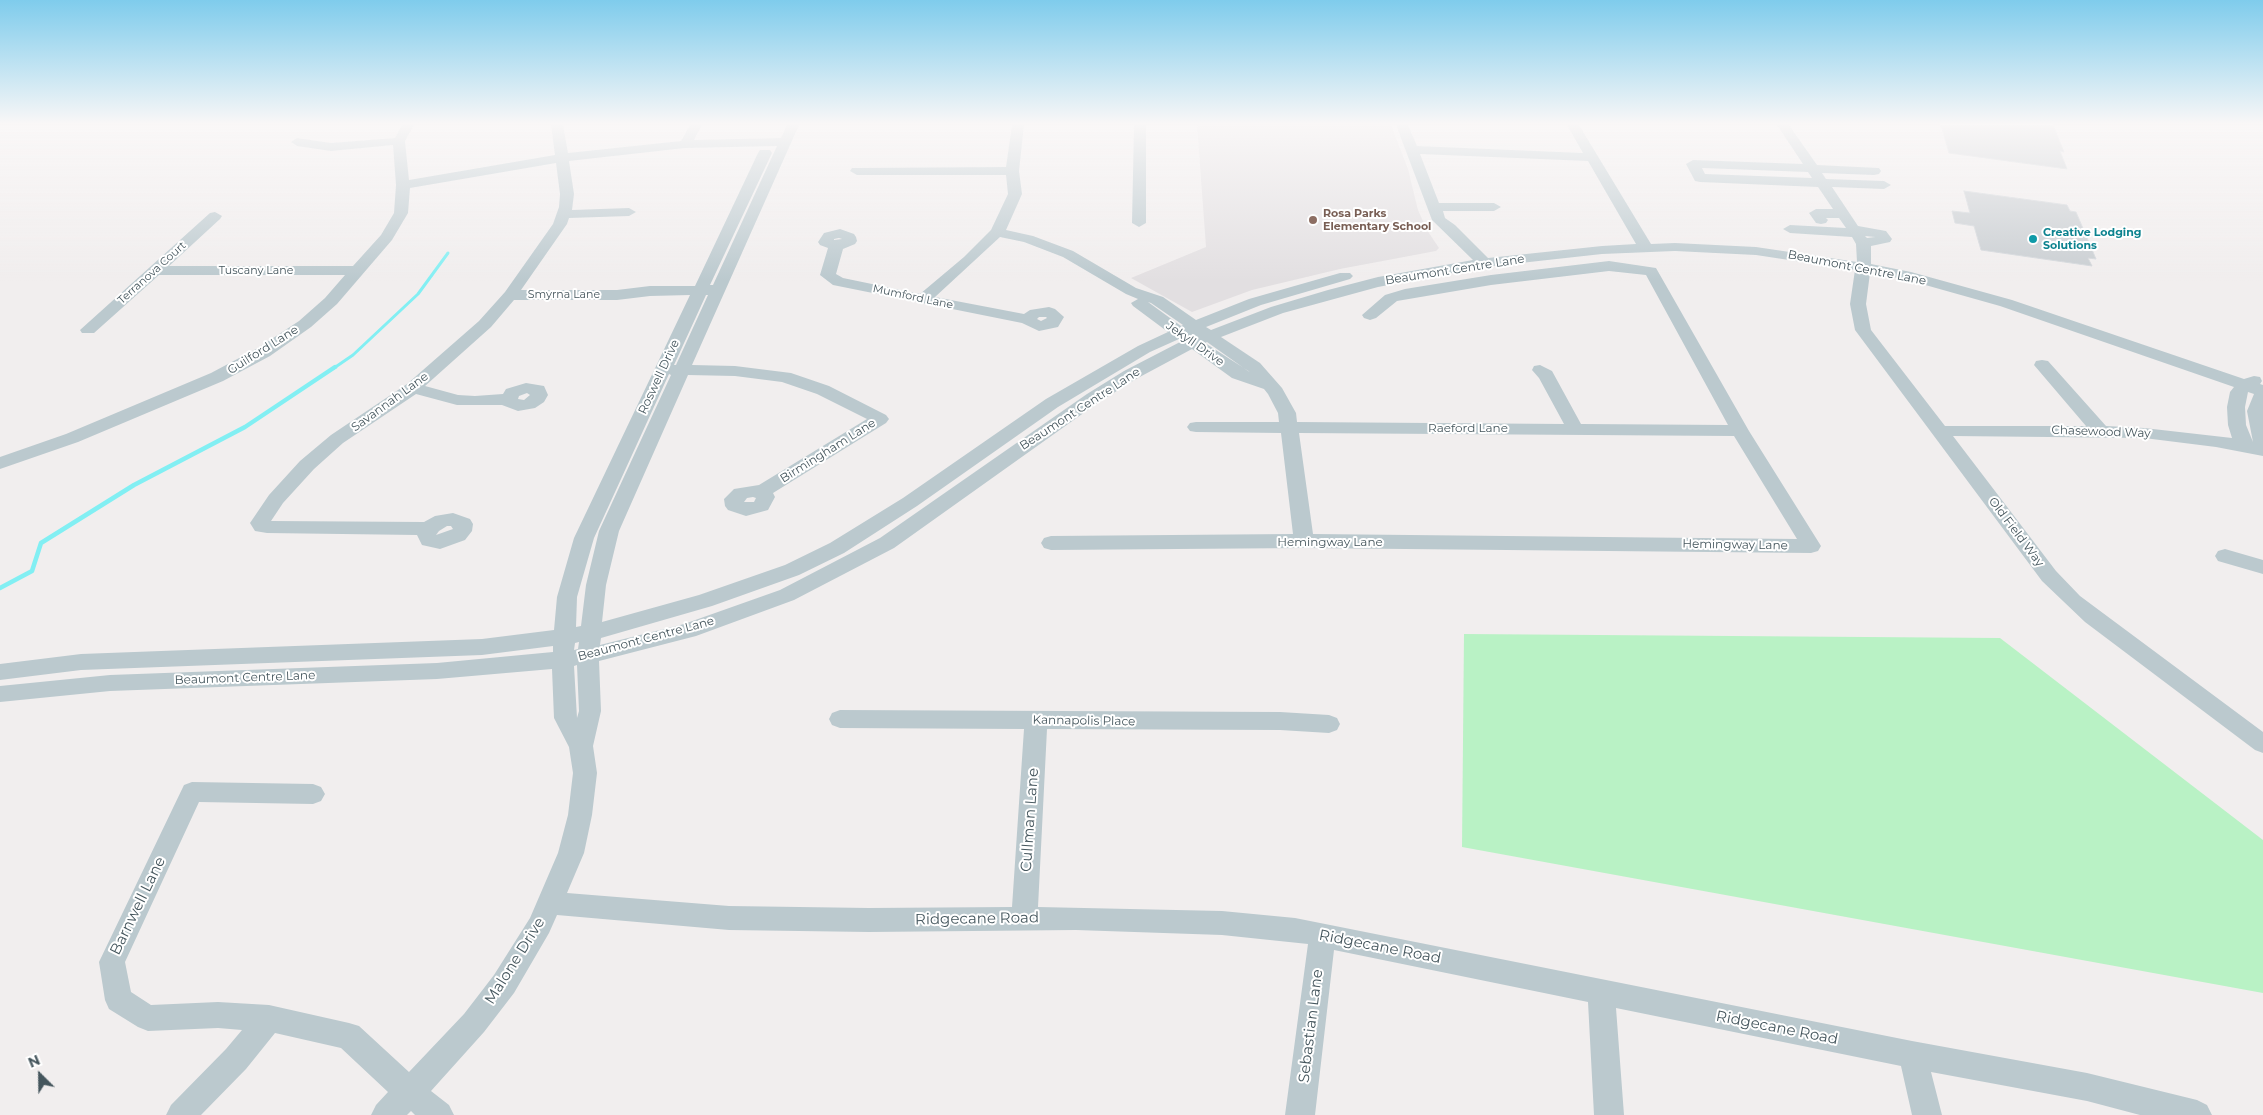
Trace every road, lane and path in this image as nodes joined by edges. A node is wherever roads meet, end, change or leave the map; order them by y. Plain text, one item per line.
1 (402, 177) edge
2 (446, 177) edge
3 (564, 177) edge
4 (760, 177) edge
5 (764, 177) edge
6 (1013, 177) edge
7 (1139, 177) edge
8 (1422, 177) edge
9 (1604, 177) edge
10 (1700, 177) edge
11 (1819, 177) edge
12 (1822, 182) junction
13 (403, 184) junction
14 (1884, 185) dead end
15 (1803, 192) dead end
16 (1494, 207) dead end
17 (1842, 211) junction
18 (629, 212) dead end
19 (1436, 213) junction
20 (564, 214) junction
21 (215, 216) dead end
22 (1139, 223) dead end
23 (1790, 229) dead end
24 (997, 232) junction
25 (1643, 242) junction
26 (1860, 245) junction
27 (836, 246) dead end
28 (1470, 259) junction
29 (156, 270) junction
30 (356, 271) junction
31 (510, 295) junction
32 (698, 295) junction
33 (717, 295) junction
34 (924, 298) junction
35 (1370, 315) dead end
36 (1029, 319) dead end
37 (88, 330) dead end
38 (1193, 334) junction
39 (2042, 365) dead end
40 (662, 370) junction
41 (683, 370) junction
42 (1540, 370) dead end
43 (2260, 384) edge
44 (413, 388) junction
45 (508, 398) dead end
46 (1196, 427) dead end
47 (1290, 427) junction
48 (1575, 429) junction
49 (1740, 431) junction
50 (1938, 431) junction
51 (2101, 431) junction
52 (2243, 446) junction
53 (2263, 449) edge
54 (0, 463) edge
55 (762, 492) dead end
56 (428, 529) dead end
57 (1304, 541) junction
58 (1051, 542) dead end
59 (2225, 556) dead end
60 (2263, 567) edge
61 (590, 633) junction
62 (564, 636) junction
63 (588, 656) junction
64 (563, 660) junction
65 (0, 672) edge
66 (0, 694) edge
67 (840, 719) dead end
68 (1036, 721) junction
69 (1329, 724) dead end
70 (2263, 744) edge
71 (581, 746) junction
72 (313, 794) dead end
73 (549, 903) junction
74 (1024, 919) junction
75 (1322, 936) junction
76 (1601, 992) junction
77 (269, 1018) junction
78 (1912, 1055) junction
79 (409, 1092) junction
80 (181, 1115) edge
81 (386, 1115) edge
82 (439, 1115) edge
83 (1300, 1115) edge
84 (1609, 1115) edge
85 (1927, 1115) edge
86 (2197, 1115) edge

1 - 13 street, Guilford Lane
2 - 13 street
3 - 20 street, Savannah Lane
4 - 32 street, Roswell Drive
5 - 33 street, Roswell Drive
6 - 24 street
7 - 22 street
8 - 19 street
9 - 25 street
10 - 12 street
11 - 12 street
12 - 14 street
12 - 17 street
13 - 30 street, Guilford Lane
15 - 17 street
16 - 19 street
17 - 26 street
18 - 20 street
19 - 28 street
20 - 31 street, Savannah Lane
21 - 29 street, Terranova Court
23 - 26 street
24 - 34 street
24 - 38 street, Jekyll Drive
25 - 26 street, Beaumont Centre Lane
25 - 28 street, Beaumont Centre Lane
26 - 43 street, Beaumont Centre Lane
26 - 50 street, Old Field Way
27 - 34 street, Mumford Lane
28 - 38 street, Beaumont Centre Lane
29 - 30 street, Tuscany Lane
29 - 37 street, Terranova Court
30 - 54 street, Guilford Lane
31 - 32 street, Smyrna Lane
31 - 44 street, Savannah Lane
32 - 33 street, Smyrna Lane
32 - 40 street, Roswell Drive
33 - 41 street, Roswell Drive
34 - 36 street, Mumford Lane
35 - 49 street, Hemingway Lane
38 - 47 street, Jekyll Drive
38 - 61 street, Beaumont Centre Lane
38 - 63 street, Beaumont Centre Lane
39 - 51 street
40 - 41 street, Birmingham Lane
40 - 62 street, Roswell Drive
41 - 55 street, Birmingham Lane
41 - 61 street, Roswell Drive
42 - 48 street
43 - 52 street
43 - 53 street
44 - 45 street
44 - 56 street, Savannah Lane
46 - 47 street, Raeford Lane
47 - 48 street, Raeford Lane
47 - 57 street, Jekyll Drive
48 - 49 street, Raeford Lane
49 - 57 street, Hemingway Lane
50 - 51 street, Chasewood Way
50 - 70 street, Old Field Way
51 - 52 street, Chasewood Way
52 - 53 street, Chasewood Way
57 - 58 street, Hemingway Lane
59 - 60 street
61 - 62 street, Beaumont Centre Lane
61 - 63 street, Malone Drive
62 - 64 street, Malone Drive
62 - 65 street, Beaumont Centre Lane
63 - 64 street, Beaumont Centre Lane
63 - 71 street, Malone Drive
64 - 66 street, Beaumont Centre Lane
64 - 71 street, Malone Drive
67 - 68 street, Kannapolis Place
68 - 69 street, Kannapolis Place
68 - 74 street, Cullman Lane
71 - 73 street, Malone Drive
72 - 77 street, Barnwell Lane
73 - 74 street, Ridgecane Road
73 - 79 street, Malone Drive
74 - 75 street, Ridgecane Road
75 - 76 street, Ridgecane Road
75 - 83 street, Sebastian Lane
76 - 78 street, Ridgecane Road
76 - 84 street
77 - 79 street, Barnwell Lane
77 - 80 street
78 - 85 street
78 - 86 street, Ridgecane Road
79 - 81 street, Malone Drive
79 - 82 street, Barnwell Lane

